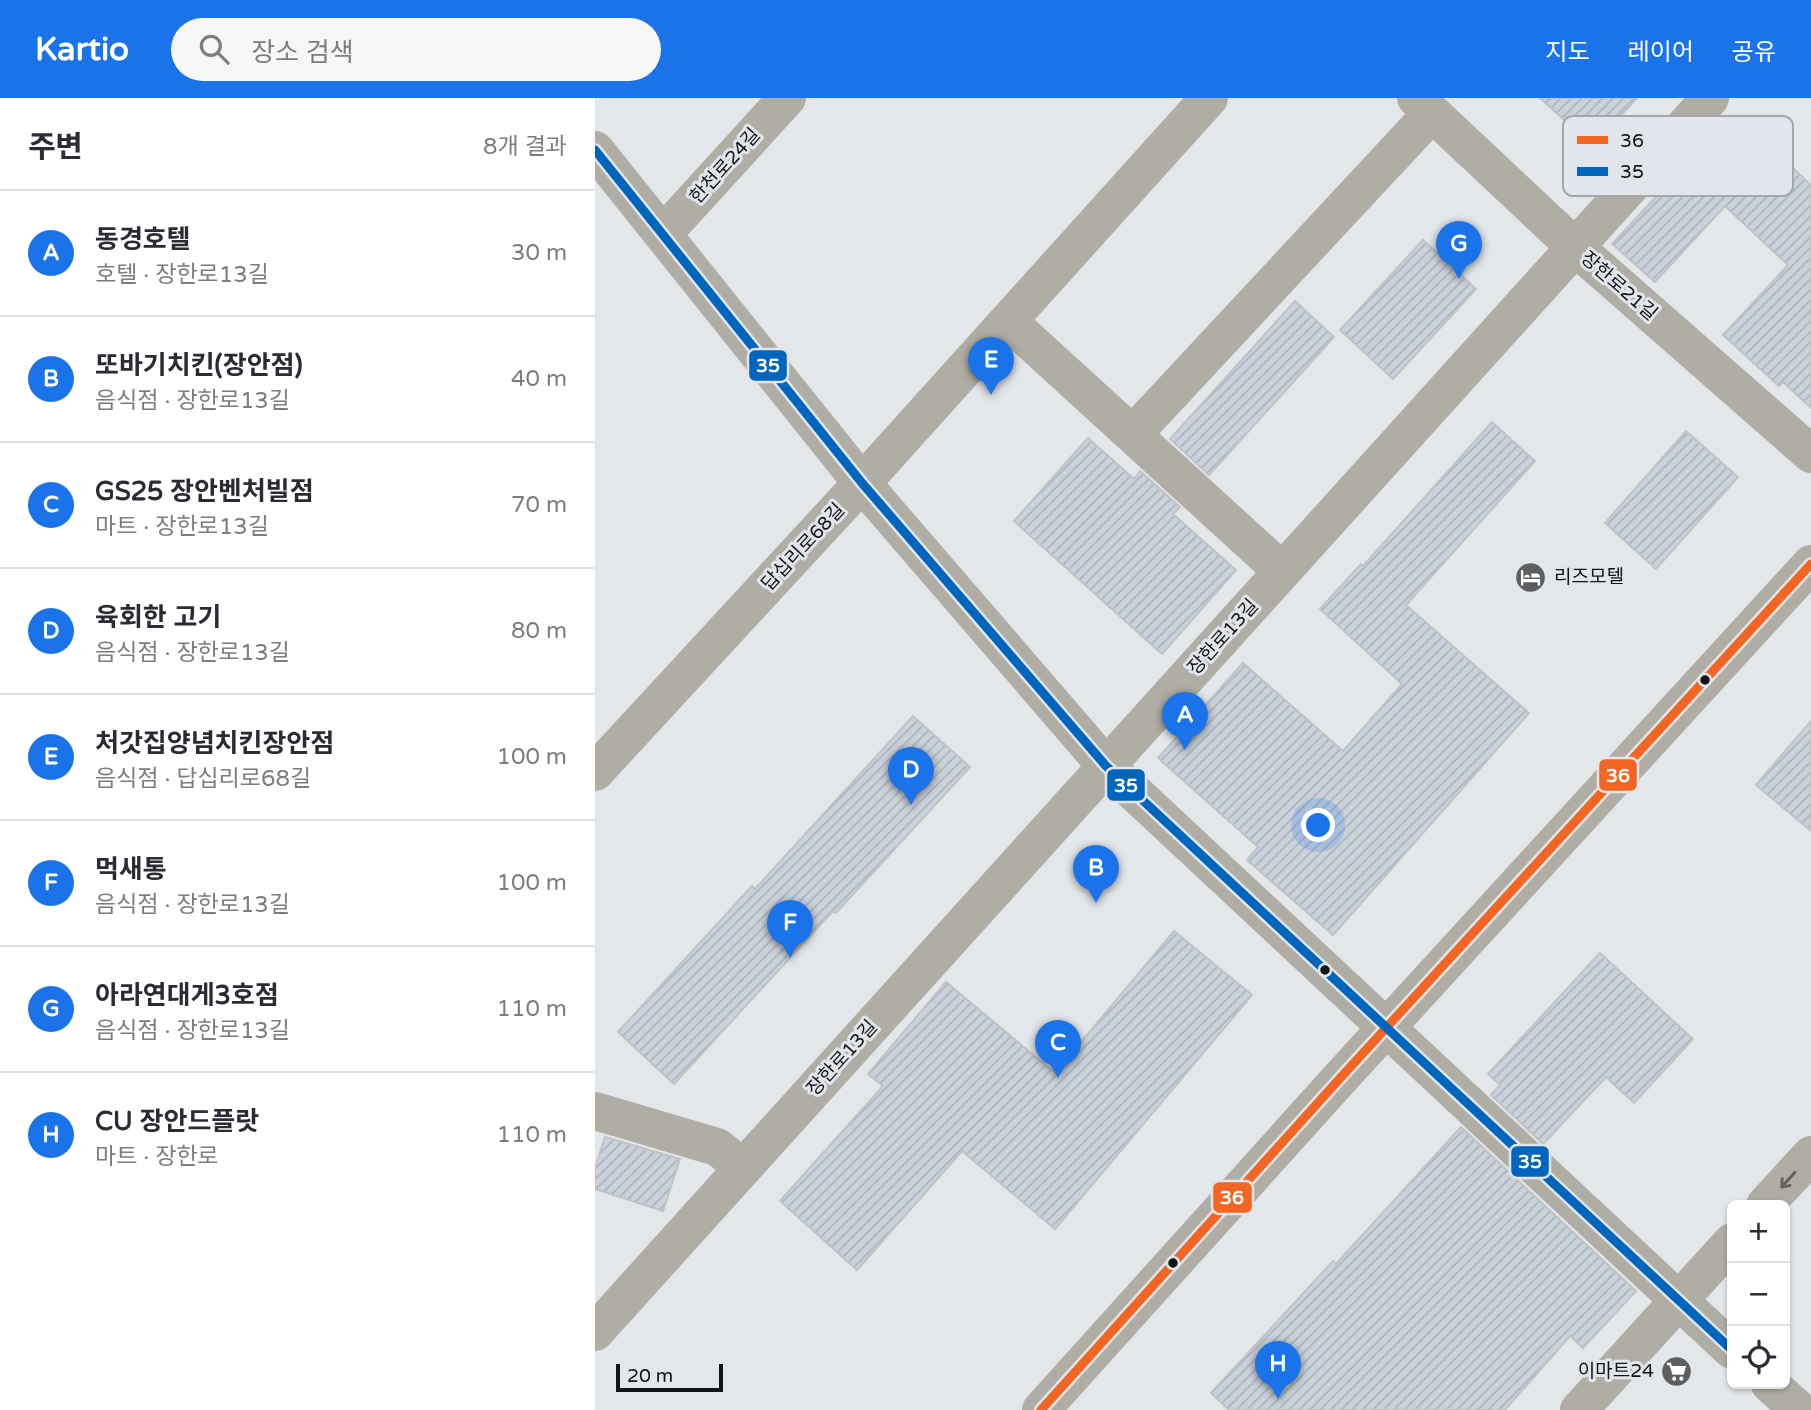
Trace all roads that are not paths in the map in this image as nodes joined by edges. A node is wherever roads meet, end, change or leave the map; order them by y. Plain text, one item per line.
1 (787, 98) edge
2 (1209, 98) edge
3 (1710, 98) edge
4 (1424, 105) edge
5 (1694, 116) edge
6 (595, 150) edge
7 (1621, 196) edge
8 (663, 234) junction
9 (1575, 247) junction
10 (1008, 321) junction
11 (1132, 435) junction
12 (1811, 454) edge
13 (862, 483) junction
14 (1811, 564) edge
15 (1282, 571) junction
16 (1106, 766) junction
17 (596, 770) edge
18 (1386, 1028) junction
19 (595, 1111) edge
20 (1811, 1155) edge
21 (743, 1167) junction
22 (1770, 1200) edge
23 (1727, 1247) edge
24 (1678, 1302) junction
25 (595, 1332) edge
26 (1727, 1346) edge
27 (1776, 1389) edge
28 (1041, 1410) edge
29 (1579, 1410) edge
30 (1799, 1410) edge

1 - 8 street, 한천로24길
2 - 10 street, 답십리로68길
3 - 5 street, 장한로13길
4 - 9 street, 장한로21길
4 - 11 street, 장한로21길
6 - 8 street
7 - 9 street, 장한로13길
8 - 13 street
9 - 12 street, 장한로21길
9 - 15 street, 장한로13길
10 - 11 street
10 - 13 street, 답십리로68길
11 - 15 street
13 - 16 street
13 - 17 street, 답십리로68길
14 - 18 street
15 - 16 street, 장한로13길
16 - 18 street
16 - 21 street, 장한로13길
18 - 24 street
18 - 28 street
19 - 21 street
20 -> 22 street
21 - 25 street, 장한로13길
23 - 24 street
24 - 26 street
24 - 29 street
27 - 30 street

